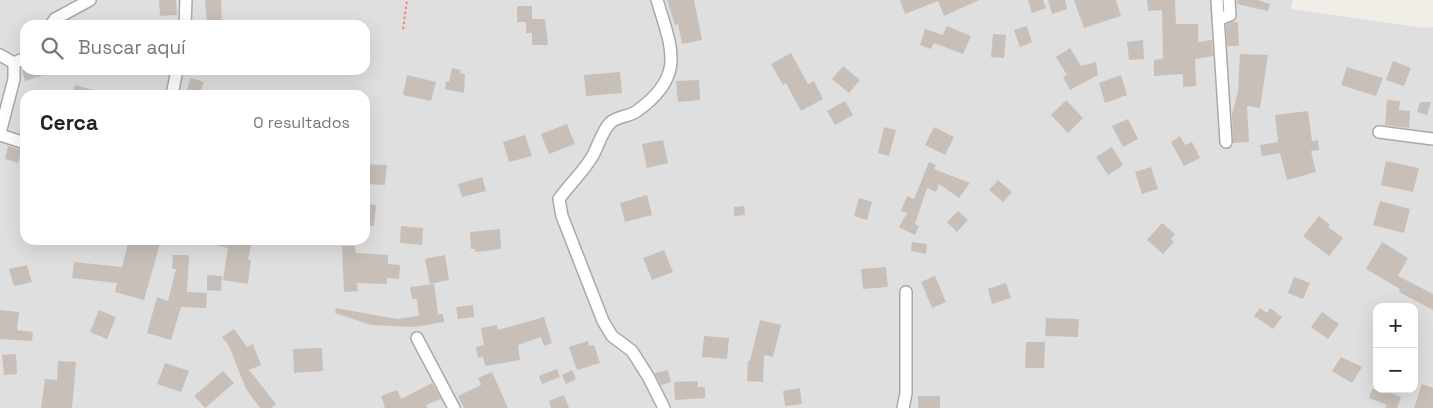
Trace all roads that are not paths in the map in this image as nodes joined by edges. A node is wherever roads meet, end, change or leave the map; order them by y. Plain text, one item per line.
1 (90, 0) edge
2 (186, 0) edge
3 (657, 0) edge
4 (1217, 0) edge
5 (1228, 0) edge
6 (54, 20) edge
7 (185, 20) edge
8 (1218, 20) junction
9 (0, 55) edge
10 (20, 60) edge
11 (14, 63) junction
12 (176, 75) edge
13 (173, 90) edge
14 (1379, 132) dead end
15 (0, 134) edge
16 (1433, 139) edge
17 (20, 141) edge
18 (1226, 142) dead end
19 (906, 292) dead end
20 (417, 338) dead end
21 (454, 408) edge
22 (664, 408) edge
23 (903, 408) edge

1 - 6 street
2 - 7 street
3 - 22 street
4 - 8 street
5 - 8 street
8 - 18 street
9 - 11 street
10 - 11 street
11 - 15 street
12 - 13 street
14 - 16 street
15 - 17 street
19 - 23 street
20 - 21 street

